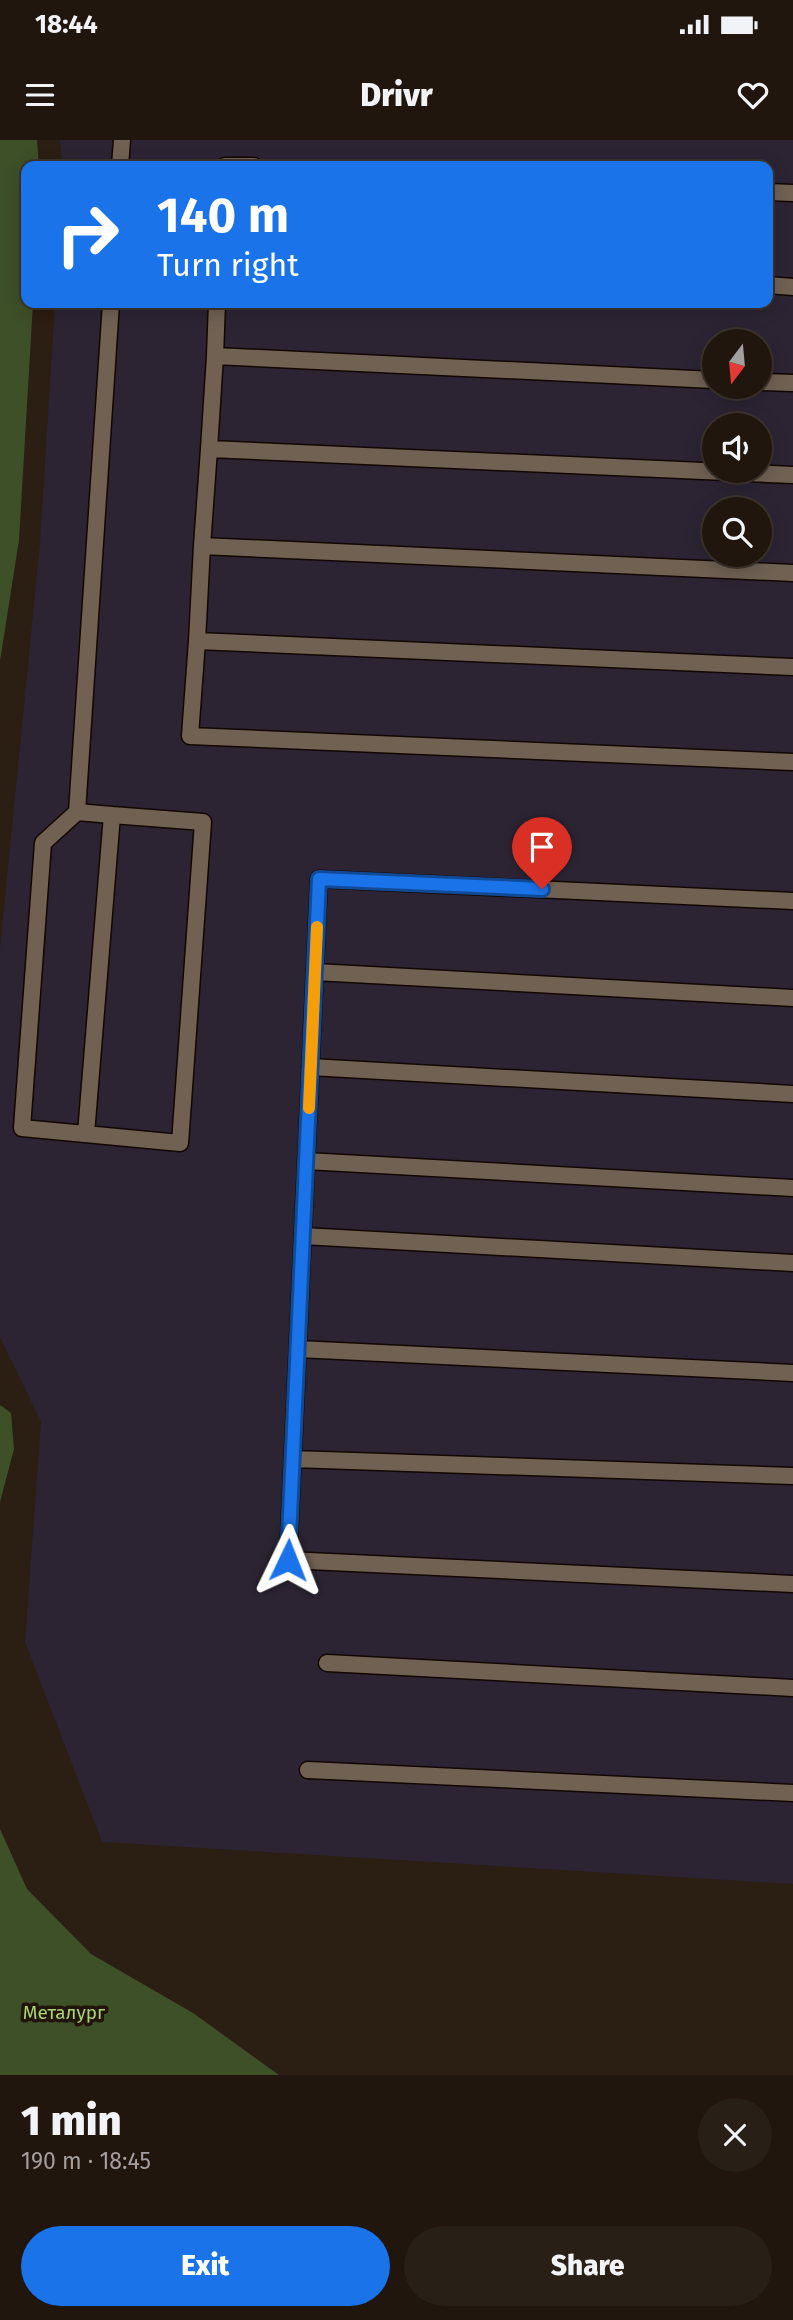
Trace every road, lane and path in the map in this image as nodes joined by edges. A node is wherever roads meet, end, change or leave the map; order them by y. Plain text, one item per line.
1 (122, 140) edge
2 (120, 161) edge
3 (773, 192) edge
4 (793, 193) edge
5 (773, 285) edge
6 (793, 287) edge
7 (111, 308) edge
8 (217, 308) edge
9 (215, 356) junction
10 (702, 379) edge
11 (772, 382) edge
12 (793, 383) edge
13 (209, 449) junction
14 (793, 475) edge
15 (202, 546) junction
16 (793, 573) edge
17 (197, 642) junction
18 (793, 667) edge
19 (793, 762) edge
20 (77, 812) junction
21 (112, 815) junction
22 (793, 901) edge
23 (315, 972) junction
24 (793, 998) edge
25 (310, 1067) junction
26 (793, 1094) edge
27 (86, 1135) junction
28 (306, 1161) junction
29 (793, 1188) edge
30 (303, 1236) junction
31 (793, 1264) edge
32 (298, 1349) junction
33 (793, 1373) edge
34 (293, 1459) junction
35 (793, 1476) edge
36 (793, 1584) edge
37 (327, 1663) dead end
38 (793, 1688) edge
39 (308, 1770) dead end
40 (793, 1793) edge

1 - 2 lane
3 - 4 lane
5 - 6 lane
7 - 20 lane
8 - 9 lane
9 - 10 lane
9 - 13 lane
11 - 12 lane
13 - 14 lane
13 - 15 lane
15 - 16 lane
15 - 17 lane
17 - 18 lane
17 - 19 lane
20 - 21 lane
20 - 27 lane
21 - 27 lane
21 - 27 lane
22 - 23 lane
23 - 24 lane
23 - 25 lane
25 - 26 lane
25 - 28 lane
28 - 29 lane
28 - 30 lane
30 - 31 lane
30 - 32 lane
32 - 33 lane
32 - 34 lane
34 - 35 lane
34 - 36 lane
37 - 38 lane
39 - 40 lane

